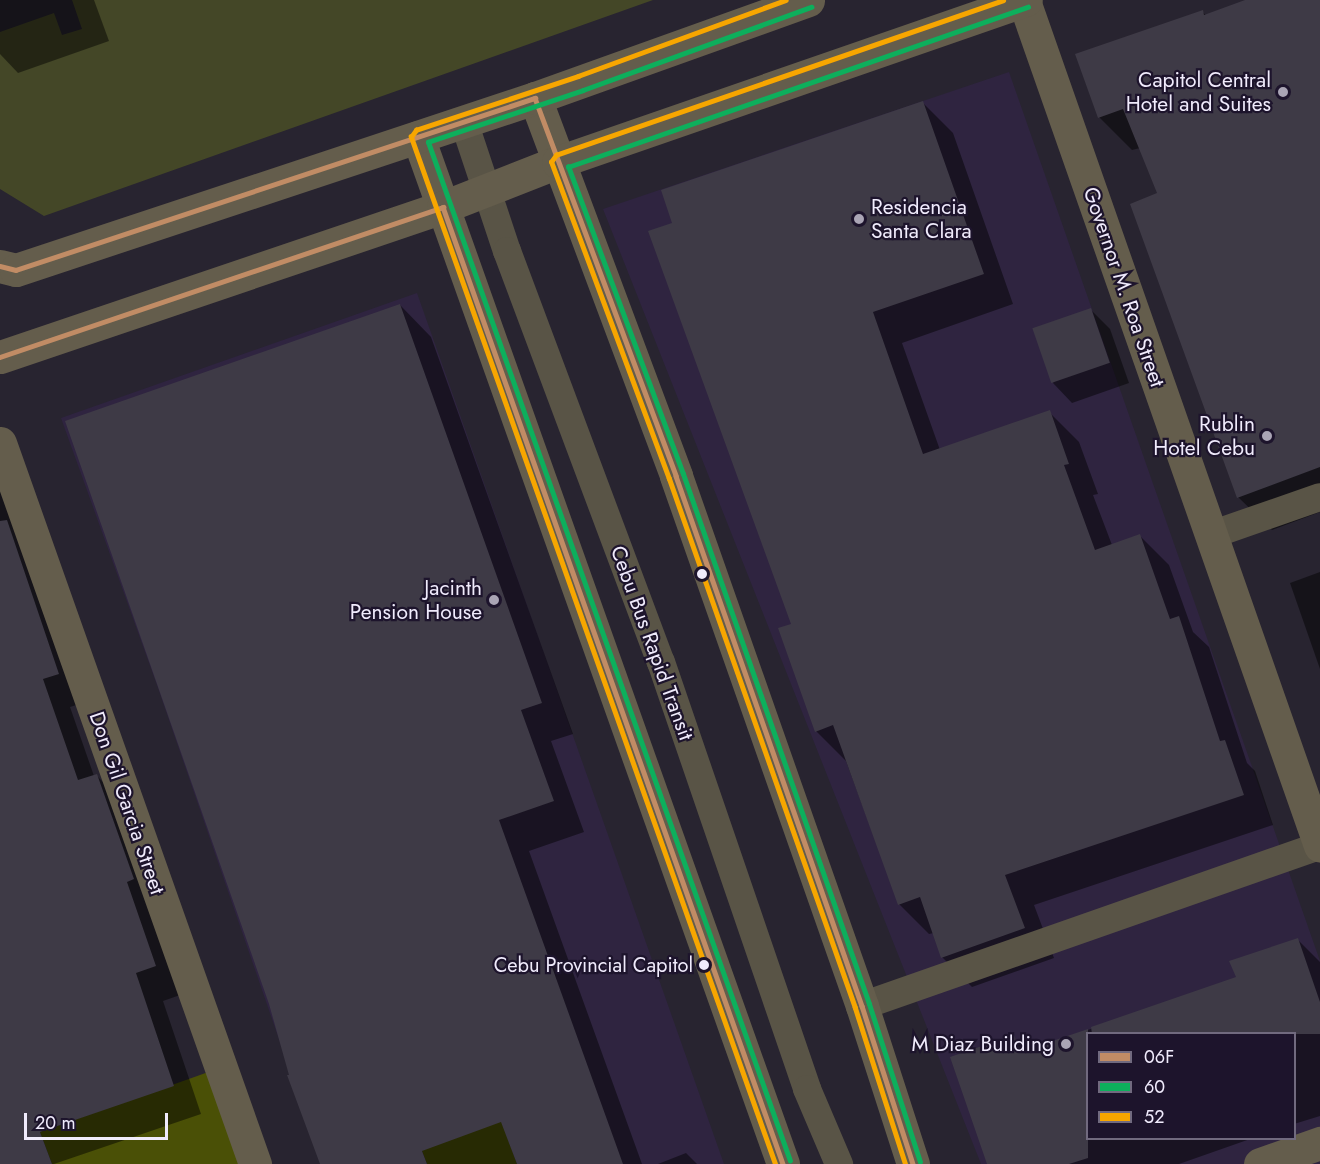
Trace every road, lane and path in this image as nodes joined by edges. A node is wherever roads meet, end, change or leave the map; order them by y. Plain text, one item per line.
1 (808, 0) edge
2 (1024, 0) edge
3 (535, 98) junction
4 (465, 122) junction
5 (418, 137) junction
6 (558, 162) junction
7 (486, 192) junction
8 (443, 207) junction
9 (0, 266) edge
10 (0, 357) edge
11 (0, 443) edge
12 (1320, 497) edge
13 (1211, 535) junction
14 (1319, 839) edge
15 (862, 1006) junction
16 (1320, 1143) edge
17 (255, 1164) edge
18 (783, 1164) edge
19 (839, 1164) edge
20 (913, 1164) edge
21 (1260, 1164) edge

1 - 3 main road
2 - 6 main road
2 - 13 main road, Governor M. Roa Street
3 - 4 main road
3 - 6 main road
4 - 5 main road
4 - 7 lane, Cebu Bus Rapid Transit
5 - 8 main road
5 - 9 main road
6 - 7 main road
6 - 15 main road
7 - 8 main road
7 - 19 lane, Cebu Bus Rapid Transit
8 - 10 main road
8 - 18 main road
11 - 17 main road, Don Gil Garcia Street
12 - 13 lane
13 - 14 main road, Governor M. Roa Street
14 - 15 lane
15 - 20 main road
16 - 21 main road

